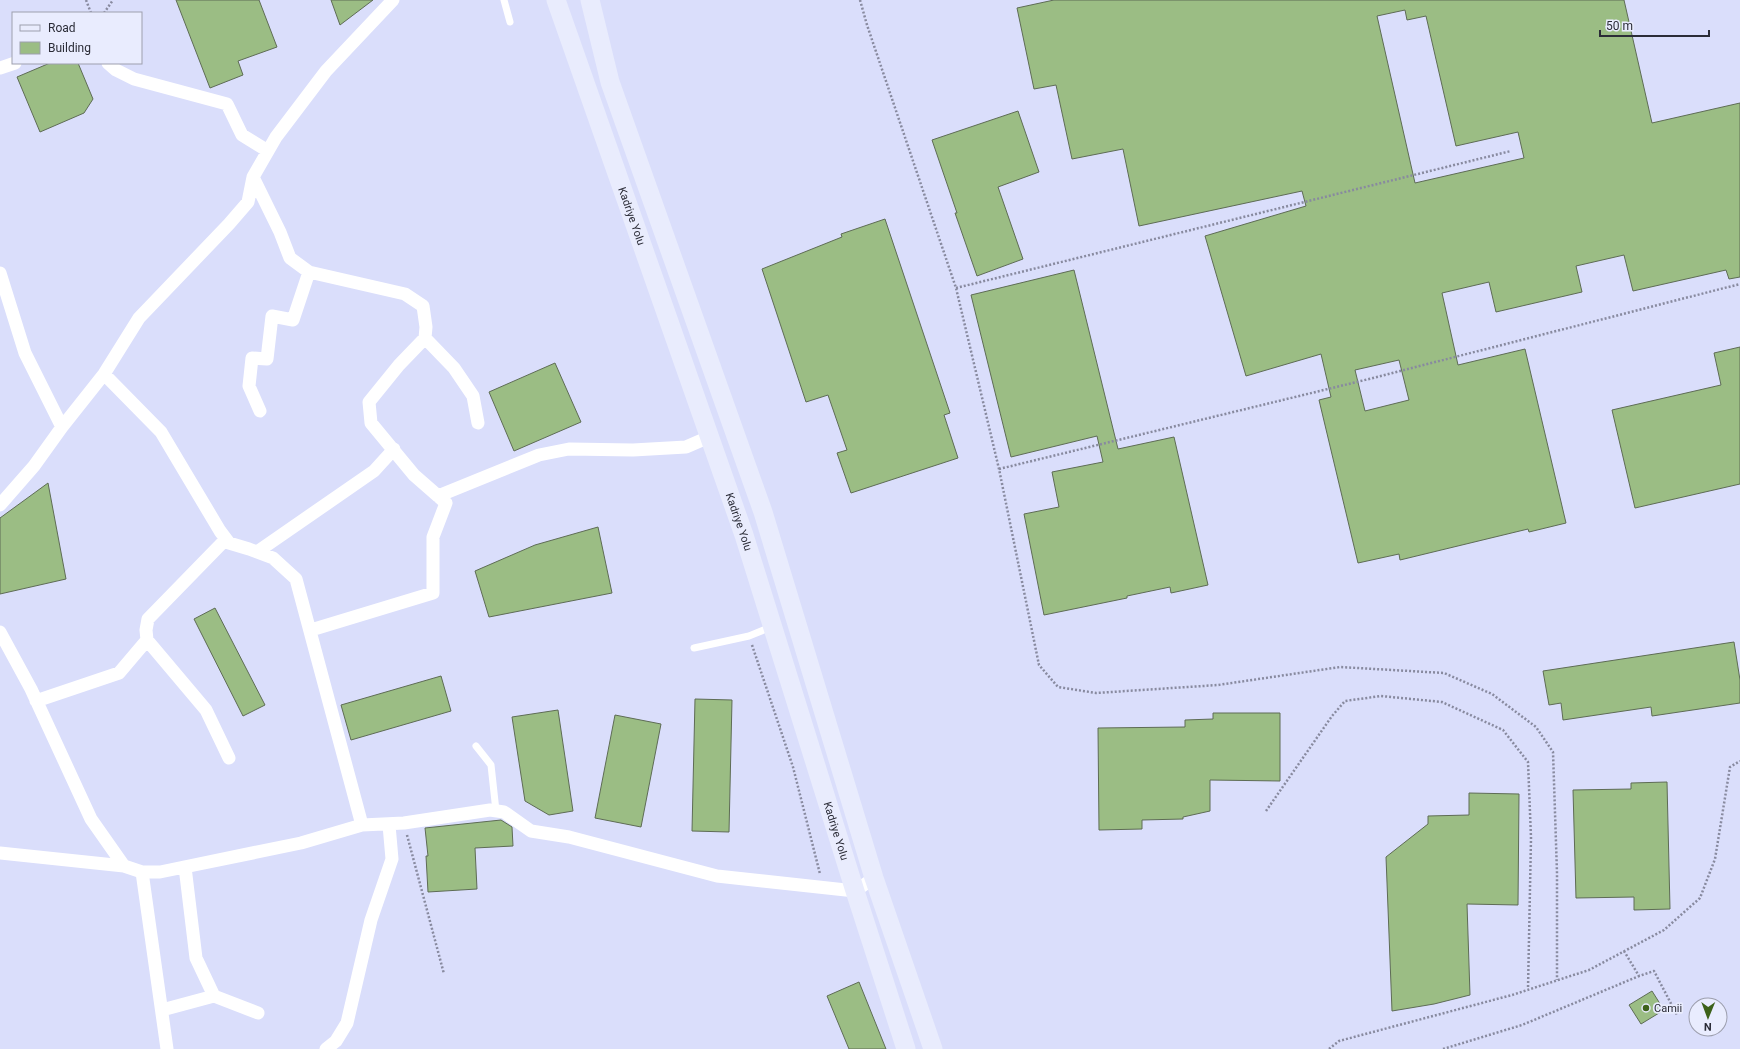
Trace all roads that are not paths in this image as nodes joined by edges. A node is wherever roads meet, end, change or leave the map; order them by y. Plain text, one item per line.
1 (393, 0) edge
2 (504, 0) edge
3 (556, 0) edge
4 (590, 0) edge
5 (510, 22) dead end
6 (12, 64) edge
7 (109, 64) edge
8 (0, 68) edge
9 (268, 151) junction
10 (253, 177) junction
11 (309, 272) junction
12 (0, 273) edge
13 (425, 338) junction
14 (104, 374) junction
15 (260, 411) dead end
16 (478, 423) dead end
17 (62, 427) junction
18 (709, 437) junction
19 (394, 449) junction
20 (438, 496) junction
21 (0, 505) edge
22 (226, 539) junction
23 (257, 552) junction
24 (772, 627) junction
25 (311, 630) junction
26 (0, 632) edge
27 (147, 640) junction
28 (694, 648) dead end
29 (36, 701) junction
30 (476, 746) dead end
31 (229, 758) dead end
32 (496, 811) junction
33 (389, 824) junction
34 (362, 825) junction
35 (0, 853) edge
36 (124, 866) junction
37 (184, 867) junction
38 (142, 872) junction
39 (874, 878) junction
40 (855, 891) junction
41 (214, 996) junction
42 (162, 1010) junction
43 (258, 1013) dead end
44 (167, 1049) edge
45 (326, 1049) edge
46 (906, 1049) edge
47 (933, 1049) edge

1 - 9 street
2 - 5 lane
3 - 18 main road, Kadriye Yolu
4 - 39 main road, Kadriye Yolu
6 - 8 street
7 - 9 street
9 - 10 street
10 - 11 street
10 - 14 street
11 - 13 street
11 - 15 street
12 - 17 street
13 - 16 street
13 - 19 street
14 - 17 street
14 - 22 street
17 - 21 street
18 - 20 street
18 - 24 main road, Kadriye Yolu
19 - 20 street
19 - 23 street
20 - 25 street
22 - 23 street
22 - 27 street
23 - 25 street
24 - 28 lane
24 - 40 main road, Kadriye Yolu
25 - 34 street
26 - 29 street
27 - 29 street
27 - 31 street
29 - 36 street
30 - 32 lane
32 - 33 street
32 - 40 street
33 - 34 street
33 - 45 street
34 - 37 street
35 - 36 street
36 - 38 street
37 - 38 street
37 - 41 street
38 - 42 street
39 - 40 street
39 - 47 main road, Kadriye Yolu
40 - 46 main road, Kadriye Yolu
41 - 42 street
41 - 43 street
42 - 44 street

